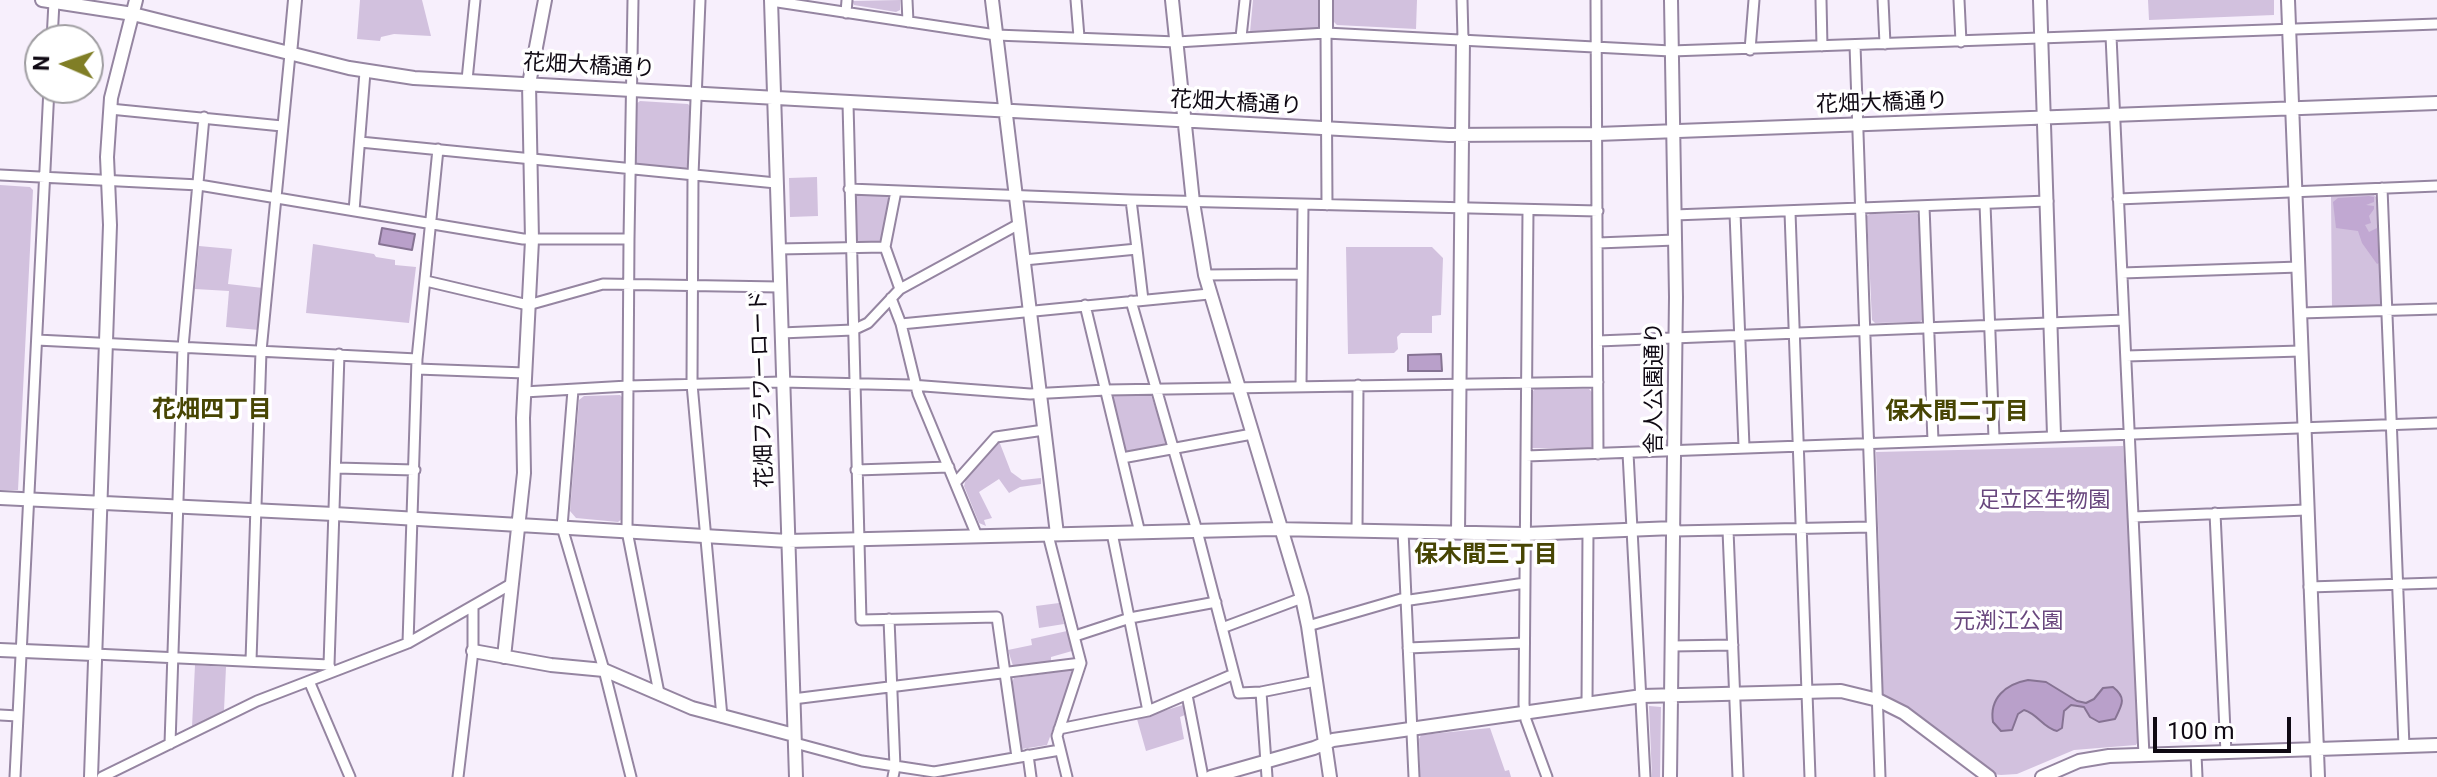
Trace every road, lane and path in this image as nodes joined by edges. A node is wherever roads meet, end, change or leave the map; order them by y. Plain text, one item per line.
1 (136, 0) edge
2 (295, 0) edge
3 (475, 0) edge
4 (545, 0) edge
5 (633, 0) edge
6 (700, 0) edge
7 (771, 0) edge
8 (847, 0) edge
9 (907, 0) edge
10 (992, 0) edge
11 (1076, 0) edge
12 (1172, 0) edge
13 (1245, 0) edge
14 (1326, 0) edge
15 (1462, 0) edge
16 (1596, 0) edge
17 (1671, 0) edge
18 (1754, 0) edge
19 (1821, 0) edge
20 (1883, 0) edge
21 (1959, 0) edge
22 (2040, 0) edge
23 (2288, 0) edge
24 (48, 1) edge
25 (90, 3) edge
26 (846, 13) junction
27 (133, 14) junction
28 (908, 22) junction
29 (50, 24) edge
30 (2437, 24) edge
31 (2289, 30) junction
32 (1326, 33) junction
33 (996, 35) junction
34 (2111, 36) junction
35 (1079, 37) junction
36 (1241, 37) junction
37 (2042, 38) junction
38 (1463, 39) junction
39 (1177, 42) junction
40 (1961, 42) junction
41 (1885, 44) junction
42 (1855, 45) junction
43 (1822, 46) junction
44 (1596, 47) junction
45 (1750, 50) junction
46 (1671, 51) junction
47 (290, 54) junction
48 (365, 72) junction
49 (467, 80) junction
50 (529, 84) junction
51 (631, 90) junction
52 (696, 94) junction
53 (773, 98) junction
54 (848, 103) junction
55 (2437, 103) edge
56 (48, 104) edge
57 (110, 109) junction
58 (2293, 109) junction
59 (1006, 111) junction
60 (2114, 115) junction
61 (204, 117) junction
62 (2045, 117) junction
63 (1185, 121) junction
64 (1858, 124) junction
65 (282, 126) junction
66 (1326, 129) junction
67 (1673, 131) junction
68 (1597, 134) junction
69 (1461, 136) junction
70 (360, 142) junction
71 (438, 149) junction
72 (530, 159) junction
73 (630, 169) junction
74 (0, 175) edge
75 (693, 175) junction
76 (44, 177) junction
77 (109, 180) junction
78 (776, 183) junction
79 (199, 185) junction
80 (2437, 186) edge
81 (2382, 188) junction
82 (849, 189) junction
83 (896, 191) junction
84 (2296, 191) junction
85 (1015, 196) junction
86 (276, 198) junction
87 (2118, 199) junction
88 (1131, 200) junction
89 (2048, 201) junction
90 (1193, 202) junction
91 (1985, 204) junction
92 (1303, 205) junction
93 (1327, 205) junction
94 (1924, 206) junction
95 (1461, 208) junction
96 (1861, 208) junction
97 (1528, 210) junction
98 (354, 211) junction
99 (1598, 211) junction
100 (1790, 212) junction
101 (1735, 213) junction
102 (1674, 215) junction
103 (431, 223) junction
104 (1019, 224) junction
105 (629, 239) junction
106 (532, 240) junction
107 (1675, 240) junction
108 (1598, 243) junction
109 (885, 247) junction
110 (850, 248) junction
111 (778, 249) junction
112 (1137, 249) junction
113 (1024, 260) junction
114 (2299, 267) junction
115 (2122, 273) junction
116 (1302, 274) junction
117 (1205, 275) junction
118 (426, 281) junction
119 (628, 285) junction
120 (693, 285) junction
121 (779, 287) junction
122 (900, 289) junction
123 (1209, 294) junction
124 (891, 298) junction
125 (1143, 300) junction
126 (1131, 301) junction
127 (528, 305) junction
128 (1085, 305) junction
129 (2437, 309) edge
130 (2387, 311) junction
131 (1030, 312) junction
132 (2300, 313) junction
133 (2124, 320) junction
134 (2052, 323) junction
135 (901, 324) junction
136 (1990, 325) junction
137 (1928, 328) junction
138 (853, 330) junction
139 (1866, 330) junction
140 (781, 333) junction
141 (1793, 333) junction
142 (1739, 336) junction
143 (1676, 338) junction
144 (37, 340) junction
145 (1598, 341) junction
146 (106, 343) junction
147 (183, 347) junction
148 (261, 351) junction
149 (2301, 351) junction
150 (339, 354) junction
151 (2126, 356) junction
152 (417, 364) junction
153 (525, 373) junction
154 (782, 382) junction
155 (1526, 382) junction
156 (1598, 382) junction
157 (1459, 383) junction
158 (692, 384) junction
159 (854, 384) junction
160 (1358, 385) junction
161 (628, 386) junction
162 (916, 386) junction
163 (1301, 386) junction
164 (1237, 388) junction
165 (573, 390) junction
166 (1106, 390) junction
167 (1155, 390) junction
168 (524, 392) junction
169 (1039, 393) junction
170 (2437, 423) edge
171 (2391, 424) junction
172 (2303, 427) junction
173 (1044, 430) junction
174 (2129, 432) junction
175 (1252, 434) junction
176 (2054, 435) junction
177 (1994, 438) junction
178 (1933, 441) junction
179 (1869, 443) junction
180 (1798, 445) junction
181 (1744, 447) junction
182 (1173, 449) junction
183 (1675, 450) junction
184 (1628, 453) junction
185 (1598, 454) junction
186 (1526, 456) junction
187 (1122, 458) junction
188 (949, 467) junction
189 (336, 468) junction
190 (415, 470) junction
191 (856, 470) junction
192 (956, 482) junction
193 (0, 498) edge
194 (29, 499) junction
195 (100, 503) junction
196 (177, 507) junction
197 (2306, 510) junction
198 (256, 511) junction
199 (2215, 513) junction
200 (334, 514) junction
201 (2133, 517) junction
202 (413, 519) junction
203 (519, 524) junction
204 (562, 527) junction
205 (1800, 527) junction
206 (1871, 527) junction
207 (1282, 529) junction
208 (1633, 529) junction
209 (1674, 530) junction
210 (1728, 530) junction
211 (627, 531) junction
212 (1197, 531) junction
213 (1357, 531) junction
214 (1403, 531) junction
215 (1588, 531) junction
216 (1458, 532) junction
217 (1112, 533) junction
218 (1140, 533) junction
219 (1052, 534) junction
220 (1525, 534) junction
221 (706, 536) junction
222 (977, 536) junction
223 (858, 540) junction
224 (788, 541) junction
225 (513, 583) junction
226 (1525, 583) junction
227 (2437, 583) edge
228 (2397, 584) junction
229 (2309, 587) junction
230 (1302, 598) junction
231 (1406, 599) junction
232 (1216, 602) junction
233 (473, 607) junction
234 (1130, 618) junction
235 (889, 619) junction
236 (1308, 626) junction
237 (1222, 628) junction
238 (1075, 636) junction
239 (408, 643) junction
240 (1524, 643) junction
241 (1733, 645) junction
242 (1672, 646) junction
243 (1408, 648) junction
244 (0, 650) edge
245 (21, 650) junction
246 (473, 651) junction
247 (94, 654) junction
248 (504, 657) junction
249 (173, 658) junction
250 (251, 661) junction
251 (1081, 663) junction
252 (330, 668) junction
253 (604, 670) junction
254 (1004, 673) junction
255 (1234, 674) junction
256 (309, 681) junction
257 (1316, 681) junction
258 (891, 687) junction
259 (1807, 690) junction
260 (1261, 692) junction
261 (1735, 692) junction
262 (659, 693) junction
263 (1671, 694) junction
264 (1187, 695) junction
265 (1642, 696) junction
266 (793, 699) junction
267 (1878, 700) junction
268 (1587, 704) junction
269 (1148, 711) junction
270 (1525, 714) junction
271 (0, 715) edge
272 (18, 716) junction
273 (722, 717) junction
274 (1059, 729) junction
275 (1411, 729) junction
276 (794, 739) junction
277 (170, 744) junction
278 (1325, 744) junction
279 (2437, 745) edge
280 (2404, 746) junction
281 (1060, 750) junction
282 (2317, 750) junction
283 (2226, 753) junction
284 (2196, 754) junction
285 (1028, 755) junction
286 (2144, 755) junction
287 (1017, 757) junction
288 (1266, 761) junction
289 (894, 772) edge
290 (15, 777) edge
291 (91, 777) edge
292 (102, 777) edge
293 (350, 777) edge
294 (458, 777) edge
295 (631, 777) edge
296 (796, 777) edge
297 (1031, 777) edge
298 (1067, 777) edge
299 (1203, 777) edge
300 (1211, 777) edge
301 (1267, 777) edge
302 (1330, 777) edge
303 (1414, 777) edge
304 (1547, 777) edge
305 (1645, 777) edge
306 (1670, 777) edge
307 (1738, 777) edge
308 (1810, 777) edge
309 (1880, 777) edge
310 (1989, 777) edge
311 (2042, 777) edge
312 (2197, 777) edge
313 (2318, 777) edge

1 - 27 street
2 - 47 street
3 - 49 street
4 - 50 street
5 - 51 street
6 - 52 street
7 - 26 street
7 - 53 street, 花畑フラワーロード
8 - 26 street
9 - 28 street
10 - 33 street
11 - 35 street
12 - 39 street
13 - 36 street
14 - 32 street
15 - 38 street
16 - 44 street
17 - 46 street, 舎人公園通り
18 - 45 street
19 - 43 street
20 - 41 street
21 - 40 street
22 - 37 street
23 - 31 street
24 - 25 street, 花畑大橋通り
24 - 29 street
25 - 27 street, 花畑大橋通り
26 - 28 street
27 - 47 street, 花畑大橋通り
27 - 57 street
28 - 33 street
30 - 31 street
31 - 34 street
31 - 58 street
32 - 36 street
32 - 38 street
32 - 66 street
33 - 35 street
33 - 59 street
34 - 37 street
34 - 60 street
35 - 39 street
36 - 39 street
37 - 40 street
37 - 62 street
38 - 44 street
38 - 69 street
39 - 63 street
40 - 41 street
41 - 42 street
42 - 43 street
42 - 64 street
43 - 45 street
44 - 46 street
44 - 68 street
45 - 46 street
46 - 67 street, 舎人公園通り
47 - 48 street, 花畑大橋通り
47 - 65 street
48 - 49 street, 花畑大橋通り
48 - 70 street
49 - 50 street, 花畑大橋通り
50 - 51 street, 花畑大橋通り
50 - 72 street
51 - 52 street, 花畑大橋通り
51 - 73 street
52 - 53 street, 花畑大橋通り
52 - 75 street
53 - 54 street, 花畑大橋通り
53 - 78 street, 花畑フラワーロード
54 - 59 street, 花畑大橋通り
54 - 82 street
55 - 58 street, 花畑大橋通り
56 - 76 street
57 - 61 street
57 - 77 street
58 - 60 street, 花畑大橋通り
58 - 84 street
59 - 63 street, 花畑大橋通り
59 - 85 street
60 - 62 street, 花畑大橋通り
60 - 87 street
61 - 65 street
61 - 79 street
62 - 64 street, 花畑大橋通り
62 - 89 street
63 - 66 street, 花畑大橋通り
63 - 90 street
64 - 67 street, 花畑大橋通り
64 - 96 street
65 - 86 street
66 - 69 street, 花畑大橋通り
66 - 93 street
67 - 68 street, 花畑大橋通り
67 - 102 street, 舎人公園通り
68 - 69 street, 花畑大橋通り
68 - 99 street
69 - 95 street
70 - 71 street
70 - 98 street
71 - 72 street
71 - 103 street
72 - 73 street
72 - 106 street
73 - 75 street
73 - 105 street
74 - 76 street
75 - 78 street
75 - 120 street
76 - 77 street
76 - 144 street
77 - 79 street
77 - 146 street
78 - 111 street, 花畑フラワーロード
79 - 86 street
79 - 147 street
80 - 81 street
81 - 84 street
81 - 130 street
82 - 83 street
82 - 110 street
83 - 85 street
83 - 109 street
84 - 87 street
84 - 114 street
85 - 88 street
85 - 104 street
86 - 98 street
86 - 148 street
87 - 115 street
88 - 90 street
88 - 112 street
89 - 91 street
89 - 134 street
90 - 92 street
90 - 117 street
91 - 94 street
91 - 136 street
92 - 93 street
92 - 116 street
93 - 95 street
94 - 96 street
94 - 137 street
95 - 97 street
95 - 157 street
96 - 100 street
96 - 139 street
97 - 99 street
97 - 155 street
98 - 103 street
99 - 108 street
100 - 101 street
100 - 141 street
101 - 102 street
101 - 142 street
102 - 107 street, 舎人公園通り
103 - 106 street
103 - 118 street
104 - 113 street
104 - 122 street
105 - 106 street
105 - 119 street
106 - 127 street
107 - 108 street
107 - 143 street, 舎人公園通り
108 - 145 street
109 - 110 street
109 - 122 street
110 - 111 street
110 - 138 street
111 - 121 street, 花畑フラワーロード
112 - 113 street
112 - 125 street
113 - 131 street
114 - 115 street
114 - 132 street
115 - 133 street
116 - 117 street
116 - 163 street
117 - 123 street
118 - 127 street
118 - 152 street
119 - 120 street
119 - 127 street
119 - 161 street
120 - 121 street
120 - 158 street
121 - 140 street, 花畑フラワーロード
122 - 124 street
123 - 125 street
123 - 164 street
124 - 135 street
124 - 138 street
125 - 126 street
126 - 128 street
126 - 167 street
127 - 153 street
128 - 131 street
128 - 166 street
129 - 130 street
130 - 132 street
130 - 171 street
131 - 135 street
131 - 169 street
132 - 149 street
133 - 134 street
133 - 151 street
134 - 136 street
134 - 176 street
135 - 162 street
136 - 137 street
136 - 177 street
137 - 139 street
137 - 178 street
138 - 140 street
138 - 159 street
139 - 141 street
139 - 179 street
140 - 154 street, 花畑フラワーロード
141 - 142 street
141 - 180 street
142 - 143 street
142 - 181 street
143 - 145 street
143 - 183 street, 舎人公園通り
144 - 146 street
144 - 194 street
145 - 156 street
146 - 147 street
146 - 195 street
147 - 148 street
147 - 196 street
148 - 150 street
148 - 198 street
149 - 151 street
149 - 172 street
150 - 152 street
150 - 189 street
151 - 174 street
152 - 153 street
152 - 190 street
153 - 168 street
154 - 158 street
154 - 159 street
154 - 224 street, 花畑フラワーロード
155 - 156 street
155 - 157 street
155 - 186 street
156 - 185 street
157 - 160 street
157 - 216 street
158 - 161 street
158 - 221 street
159 - 162 street
159 - 191 street
160 - 163 street
160 - 213 street
161 - 165 street
161 - 211 street
162 - 169 street
162 - 188 street
163 - 164 street
164 - 167 street
164 - 175 street
165 - 168 street
165 - 204 street
166 - 167 street
166 - 169 street
166 - 187 street
167 - 182 street
168 - 203 street
169 - 173 street
170 - 171 street
171 - 172 street
171 - 228 street
172 - 174 street
172 - 197 street
173 - 192 street
173 - 219 street
174 - 176 street
174 - 201 street
175 - 182 street
175 - 207 street
176 - 177 street
177 - 178 street
178 - 179 street
179 - 180 street
179 - 206 street
180 - 181 street
180 - 205 street
181 - 183 street
182 - 187 street
182 - 212 street
183 - 184 street
183 - 209 street, 舎人公園通り
184 - 185 street
184 - 208 street
185 - 186 street
186 - 220 street
187 - 218 street
188 - 191 street
188 - 192 street
189 - 190 street
189 - 200 street
190 - 202 street
191 - 223 street
192 - 222 street
193 - 194 street
194 - 195 street
194 - 245 street
195 - 196 street
195 - 247 street
196 - 198 street
196 - 249 street
197 - 199 street
197 - 229 street
198 - 200 street
198 - 250 street
199 - 201 street
199 - 283 street
200 - 202 street
200 - 252 street
201 - 286 street
202 - 203 street
202 - 239 street
203 - 204 street
203 - 225 street
204 - 211 street
204 - 253 street
205 - 206 street
205 - 210 street
205 - 259 street
206 - 267 street
207 - 212 street
207 - 213 street
207 - 230 street
208 - 209 street
208 - 215 street
208 - 265 street
209 - 210 street
209 - 242 street, 舎人公園通り
210 - 241 street
211 - 221 street
211 - 262 street
212 - 218 street
212 - 232 street
213 - 214 street
214 - 216 street
214 - 231 street
215 - 220 street
215 - 268 street
216 - 220 street
217 - 218 street
217 - 219 street
217 - 234 street
219 - 222 street
219 - 238 street
220 - 226 street
221 - 224 street
221 - 273 street
222 - 223 street
223 - 224 street
223 - 235 street
224 - 266 street, 花畑フラワーロード
225 - 233 street
225 - 248 street
226 - 231 street
226 - 240 street
227 - 228 street
228 - 229 street
228 - 280 street
229 - 282 street
230 - 236 street
230 - 237 street
231 - 236 street
231 - 243 street
232 - 234 street
232 - 237 street
233 - 239 street
233 - 246 street
234 - 238 street
234 - 269 street
235 - 254 street
235 - 258 street
236 - 257 street
237 - 255 street
238 - 251 street
239 - 252 street
240 - 243 street
240 - 270 street
241 - 242 street
241 - 261 street
242 - 263 street, 舎人公園通り
243 - 275 street
244 - 245 street
245 - 247 street
245 - 272 street
246 - 248 street
246 - 294 street
247 - 249 street
247 - 291 street
248 - 253 street
249 - 250 street
249 - 277 street
250 - 252 street
251 - 254 street
251 - 274 street
252 - 256 street
253 - 262 street
253 - 295 street
254 - 258 street
254 - 287 street
255 - 260 street
255 - 264 street
256 - 277 street
256 - 293 street
257 - 260 street
257 - 278 street
258 - 266 street
258 - 289 street
259 - 261 street
259 - 267 street
259 - 308 street
260 - 288 street
261 - 263 street
261 - 307 street
262 - 273 street
263 - 265 street
263 - 306 street, 舎人公園通り
264 - 269 street
264 - 299 street
265 - 268 street
265 - 305 street
266 - 276 street, 花畑フラワーロード
267 - 309 street
267 - 310 street
268 - 270 street
269 - 274 street
270 - 275 street
270 - 304 street
271 - 272 street
272 - 290 street
273 - 276 street
274 - 281 street
275 - 278 street
275 - 303 street
276 - 289 street
276 - 296 street, 花畑フラワーロード
277 - 292 street
278 - 288 street
278 - 302 street
279 - 280 street
280 - 282 street
281 - 285 street
281 - 298 street
282 - 283 street
282 - 313 street
283 - 284 street
284 - 286 street
284 - 312 street
285 - 287 street
285 - 297 street
286 - 311 street
287 - 289 street
288 - 300 street
288 - 301 street

